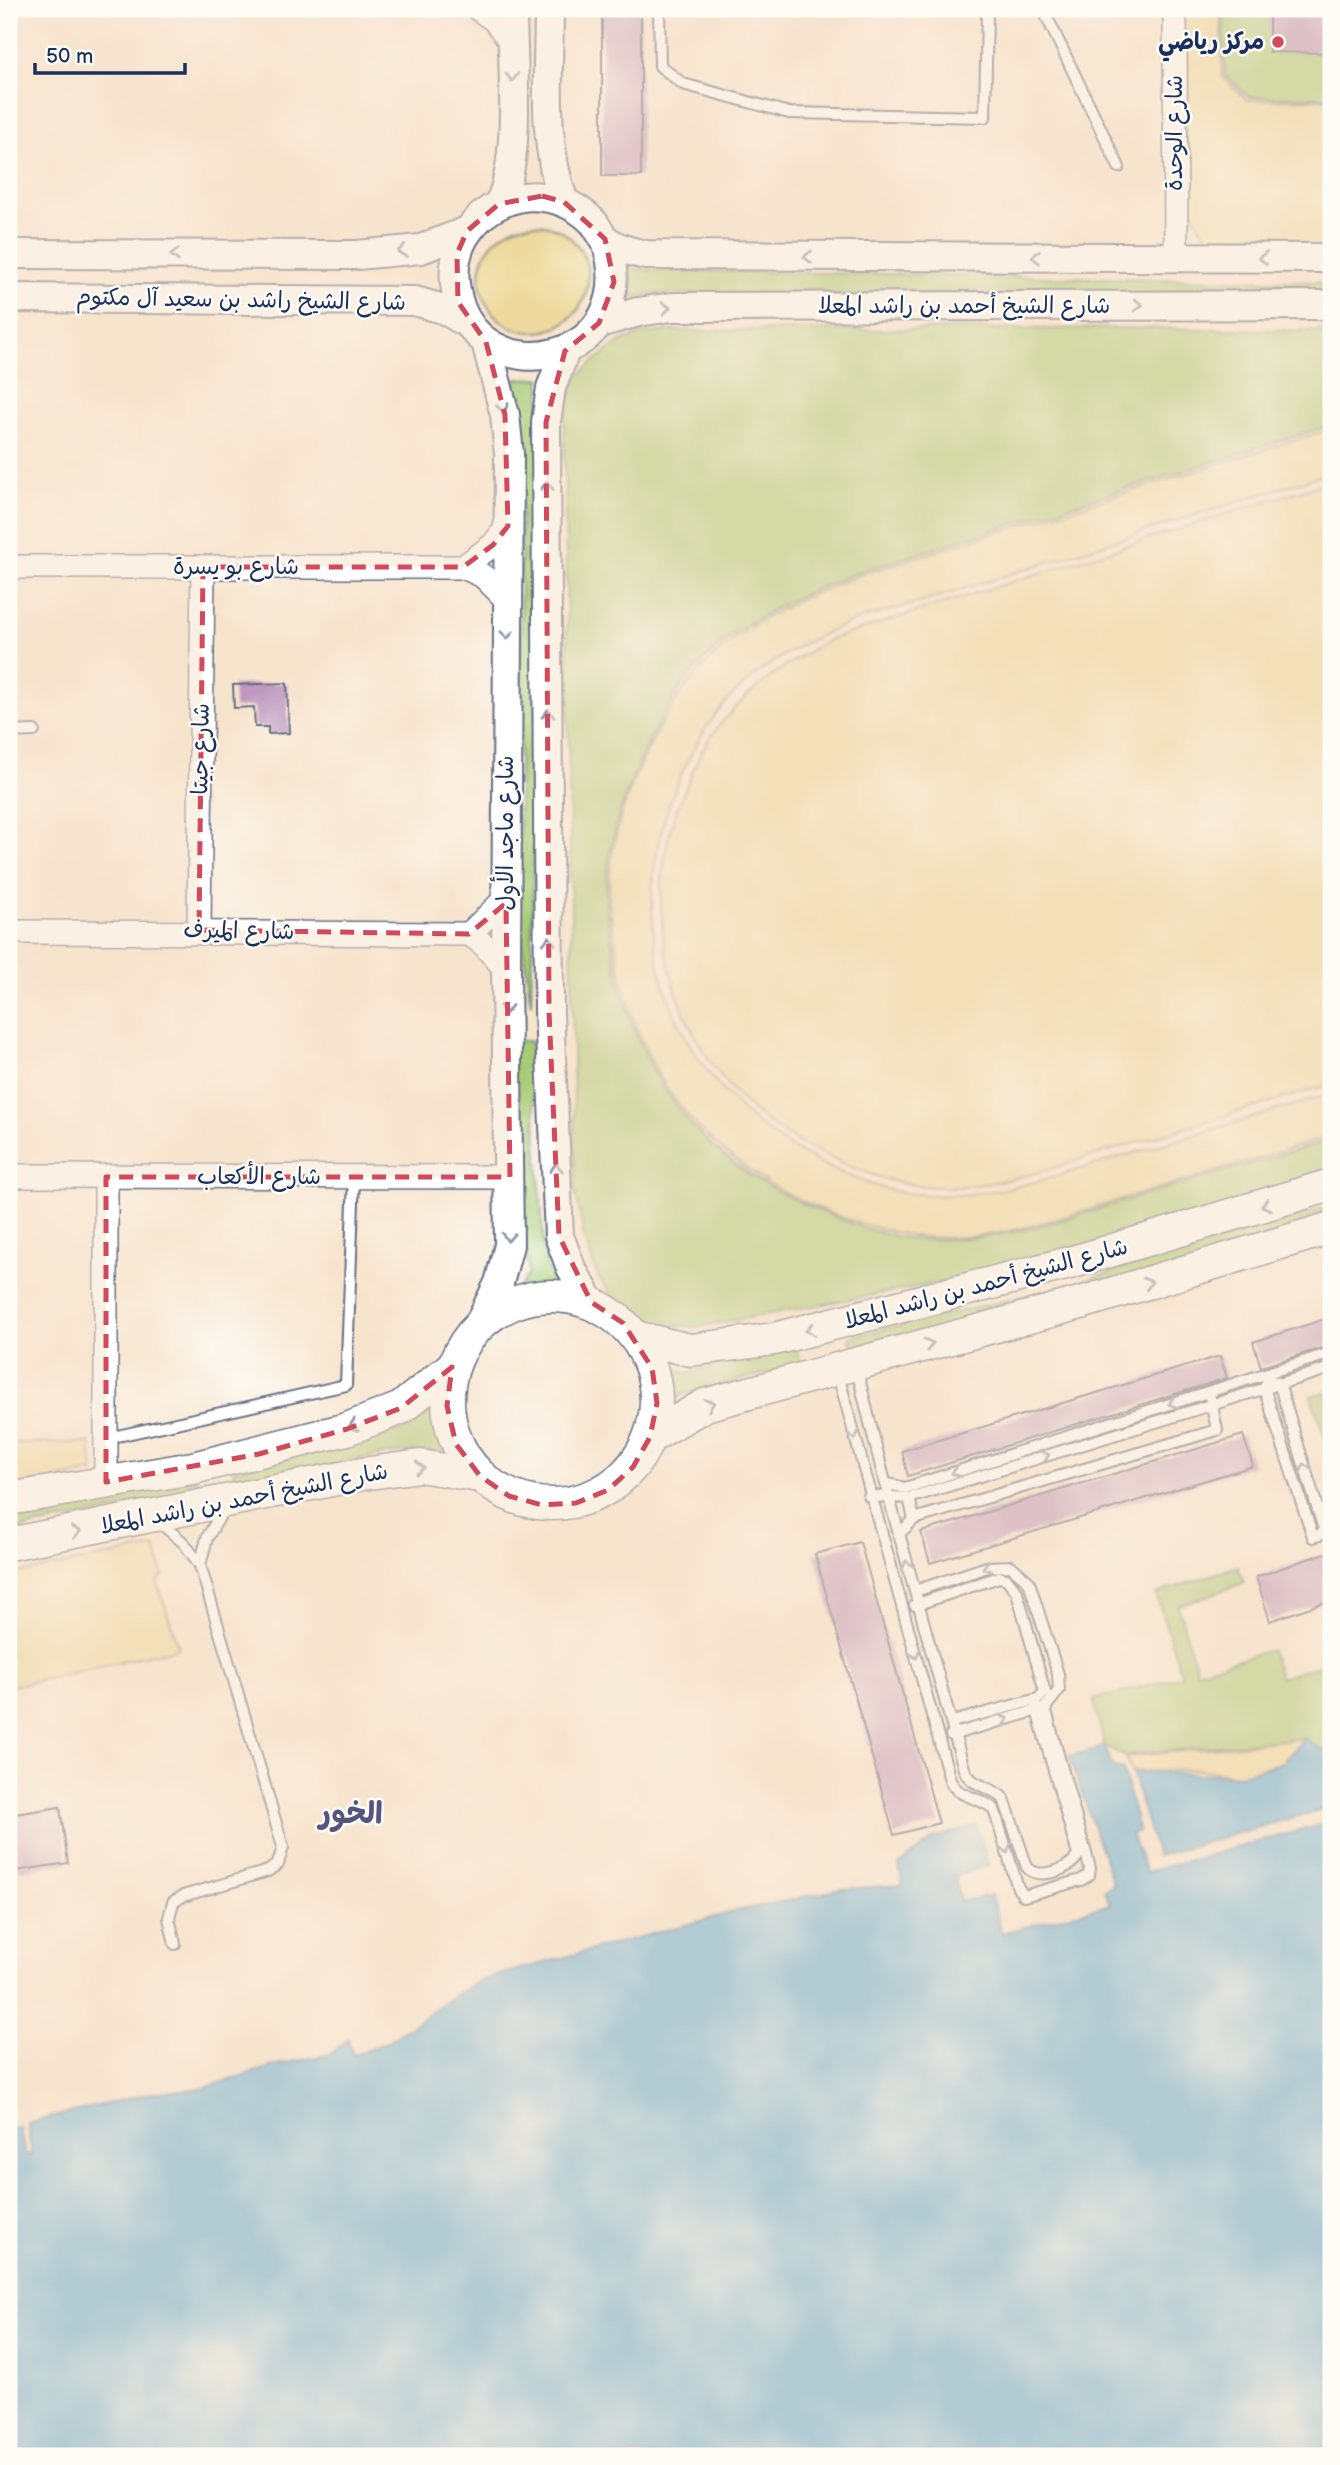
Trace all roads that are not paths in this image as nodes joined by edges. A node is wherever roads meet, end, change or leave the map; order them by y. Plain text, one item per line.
1 (478, 9) edge
2 (512, 9) edge
3 (549, 9) edge
4 (659, 9) edge
5 (987, 9) edge
6 (1043, 9) edge
7 (1175, 9) edge
8 (512, 43) junction
9 (1119, 167) dead end
10 (564, 202) junction
11 (499, 204) junction
12 (467, 231) junction
13 (605, 239) junction
14 (9, 254) edge
15 (1177, 258) junction
16 (1331, 258) edge
17 (9, 298) edge
18 (1331, 305) edge
19 (599, 323) junction
20 (478, 333) junction
21 (565, 351) junction
22 (508, 526) junction
23 (463, 566) junction
24 (9, 567) edge
25 (203, 567) junction
26 (508, 600) junction
27 (9, 732) edge
28 (34, 732) dead end
29 (506, 898) junction
30 (199, 930) junction
31 (9, 932) edge
32 (469, 934) junction
33 (506, 970) junction
34 (9, 1175) edge
35 (106, 1177) junction
36 (354, 1177) junction
37 (510, 1177) junction
38 (1331, 1185) edge
39 (1331, 1228) edge
40 (591, 1302) junction
41 (480, 1322) junction
42 (635, 1337) junction
43 (1331, 1353) edge
44 (846, 1366) junction
45 (452, 1367) junction
46 (1331, 1368) edge
47 (1271, 1381) junction
48 (1210, 1398) junction
49 (650, 1437) junction
50 (104, 1439) junction
51 (480, 1476) junction
52 (106, 1482) junction
53 (884, 1483) junction
54 (869, 1496) junction
55 (888, 1497) junction
56 (909, 1498) junction
57 (9, 1499) edge
58 (229, 1502) junction
59 (153, 1518) junction
60 (914, 1518) junction
61 (899, 1534) junction
62 (9, 1544) edge
63 (200, 1565) junction
64 (915, 1591) junction
65 (919, 1604) junction
66 (902, 1609) junction
67 (1038, 1707) junction
68 (952, 1722) junction
69 (955, 1734) junction
70 (939, 1738) junction
71 (175, 1944) dead end

1 - 8 street
2 - 8 street
3 - 10 street
4 - 5 lane
6 - 9 lane
7 - 15 street, شارع الوحدة
8 -> 11 street
10 - 11 street
10 - 13 street
11 - 12 street
12 -> 14 street, شارع الشيخ راشد بن سعيد آل مكتوم
12 - 20 street
15 -> 13 street
13 - 19 street
16 -> 15 street
17 - 20 street, شارع الشيخ راشد بن سعيد آل مكتوم
19 -> 18 street, شارع الشيخ أحمد بن راشد المعلا
19 - 21 street
20 - 21 street
20 -> 22 street, شارع ماجد الأول
40 -> 21 street, شارع ماجد الأول
22 - 23 street
22 - 26 street, شارع ماجد الأول
23 - 25 street, شارع بو يسرة
23 - 26 street
24 - 25 street, شارع بو يسرة
25 - 30 street, شارع جيتا
26 -> 29 street, شارع ماجد الأول
27 - 28 lane
29 - 32 street
29 - 33 street, شارع ماجد الأول
30 - 31 street, شارع الميرف
30 - 32 street, شارع الميرف
32 - 33 street
33 -> 37 street, شارع ماجد الأول
34 - 35 street, شارع الأكعاب
35 - 36 street, شارع الأكعاب
35 - 50 street
36 - 37 street, شارع الأكعاب
36 - 50 lane
37 -> 41 street, شارع ماجد الأول
38 -> 42 main road, شارع الشيخ أحمد بن راشد المعلا
44 -> 39 main road, شارع الشيخ أحمد بن راشد المعلا
40 - 41 main road
40 - 42 main road
41 - 45 main road
42 - 49 main road
43 - 47 lane
49 -> 44 main road, شارع الشيخ أحمد بن راشد المعلا
44 - 53 lane
44 -> 54 lane
45 - 51 main road
45 -> 52 main road, شارع الشيخ أحمد بن راشد المعلا
46 - 47 lane
47 -> 47 lane
47 - 48 lane
47 - 48 lane
48 -> 53 lane
56 -> 48 lane
48 - 60 lane
49 - 51 main road
50 - 52 street
58 -> 51 main road, شارع الشيخ أحمد بن راشد المعلا
52 - 57 main road, شارع الشيخ أحمد بن راشد المعلا
53 - 55 lane
54 - 55 lane
54 - 66 lane
55 - 56 lane
55 - 61 lane
56 - 60 lane
58 - 59 main road, شارع الشيخ أحمد بن راشد المعلا
58 - 63 lane
62 -> 59 main road, شارع الشيخ أحمد بن راشد المعلا
59 - 63 lane
60 - 61 lane
64 -> 61 lane
63 - 71 lane
64 - 65 lane
67 -> 64 lane
65 - 66 lane
65 - 67 lane
65 - 68 lane
66 -> 70 lane
67 - 68 lane
69 -> 67 lane
67 - 69 lane
70 -> 67 lane
68 - 69 lane
69 - 70 lane

